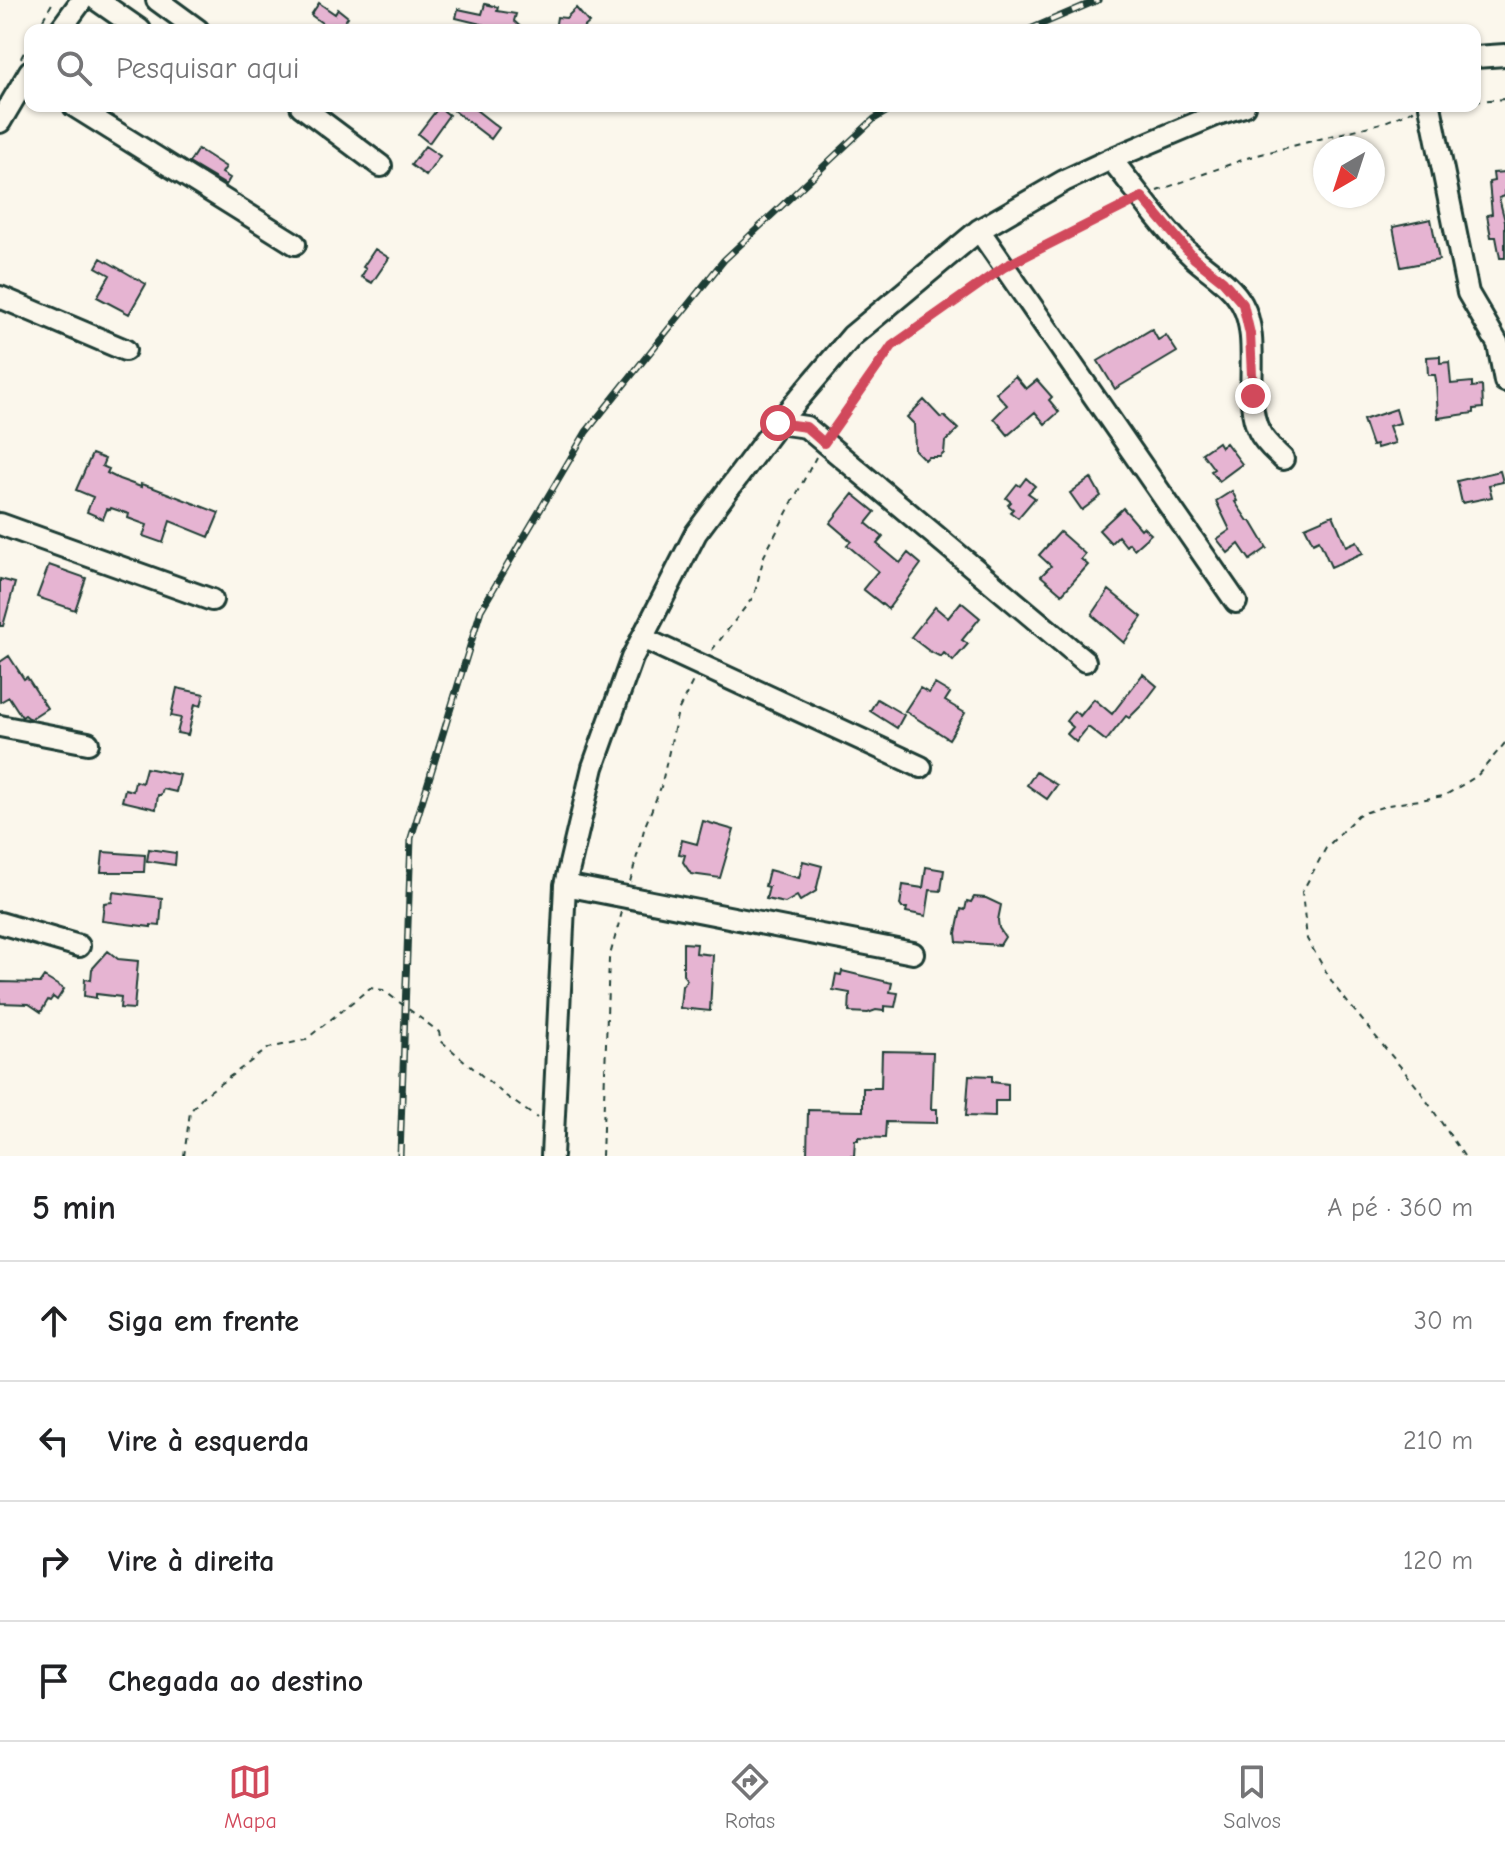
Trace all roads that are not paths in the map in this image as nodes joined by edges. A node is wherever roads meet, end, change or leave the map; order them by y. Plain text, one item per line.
1 (82, 0) edge
2 (97, 0) edge
3 (157, 0) edge
4 (64, 24) edge
5 (131, 24) edge
6 (190, 24) edge
7 (1505, 55) edge
8 (1481, 57) edge
9 (24, 83) edge
10 (84, 112) edge
11 (309, 112) edge
12 (1227, 112) edge
13 (1431, 112) edge
14 (0, 122) edge
15 (1111, 159) junction
16 (381, 166) dead end
17 (979, 230) junction
18 (295, 244) dead end
19 (0, 297) edge
20 (125, 350) dead end
21 (1505, 381) edge
22 (798, 400) junction
23 (778, 423) junction
24 (806, 427) junction
25 (1283, 459) dead end
26 (0, 524) edge
27 (212, 600) dead end
28 (1236, 602) dead end
29 (642, 638) junction
30 (1085, 661) dead end
31 (0, 726) edge
32 (88, 743) dead end
33 (921, 767) dead end
34 (565, 885) junction
35 (0, 923) edge
36 (79, 946) dead end
37 (913, 953) dead end
38 (552, 1156) edge

1 - 4 street
2 - 5 street
3 - 6 street
7 - 8 street
9 - 14 street
10 - 18 street
11 - 16 street
12 - 15 street
13 - 21 street
15 - 17 street
15 - 25 street
17 - 22 street
17 - 28 street
19 - 20 street
22 - 23 street
22 - 24 street
23 - 24 street
23 - 29 street
24 - 30 street
26 - 27 street
29 - 33 street
29 - 34 street
31 - 32 street
34 - 37 street
34 - 38 street
35 - 36 street

